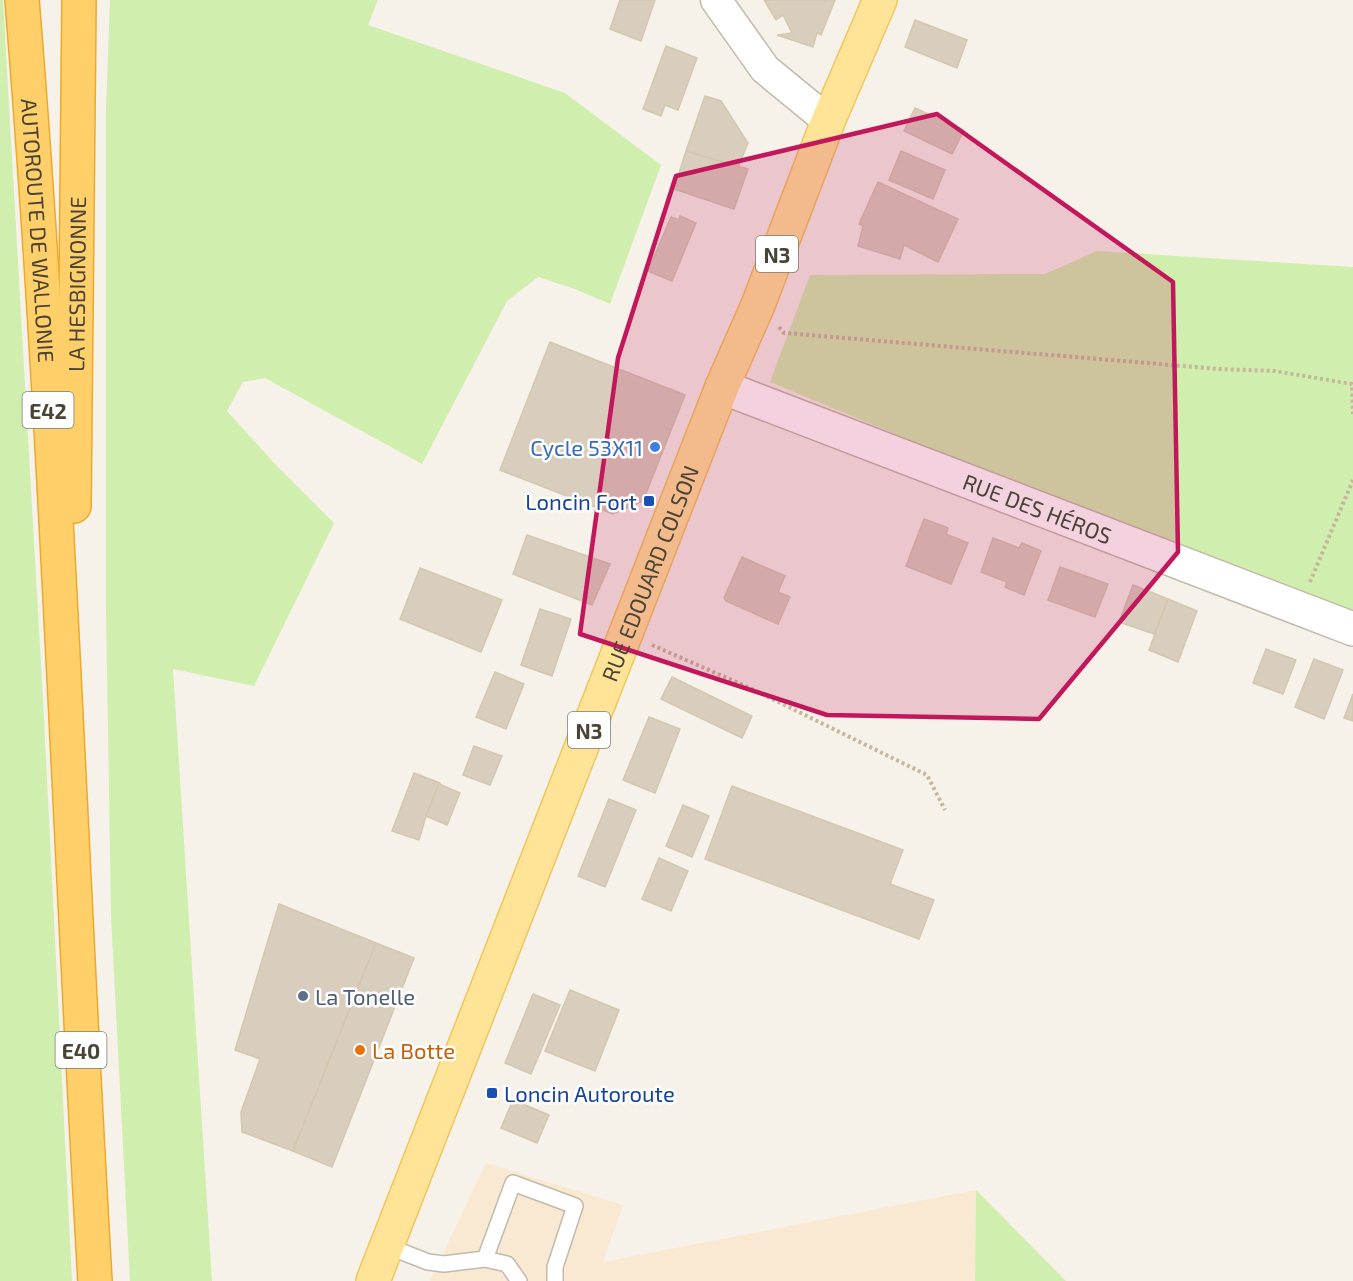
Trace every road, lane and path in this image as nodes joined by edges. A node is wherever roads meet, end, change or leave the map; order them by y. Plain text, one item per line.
1 (22, 0) edge
2 (80, 0) edge
3 (716, 0) edge
4 (880, 0) edge
5 (829, 119) junction
6 (758, 305) junction
7 (722, 387) junction
8 (1353, 414) edge
9 (1353, 480) edge
10 (1299, 608) junction
11 (1353, 629) edge
12 (627, 634) junction
13 (945, 810) dead end
14 (71, 820) junction
15 (387, 1245) junction
16 (485, 1259) junction
17 (95, 1281) edge
18 (373, 1281) edge
19 (519, 1281) edge
20 (555, 1281) edge

1 - 14 highway, AUTOROUTE DE WALLONIE / E42
2 - 14 highway, LA HESBIGNONNE / E40
3 - 5 street
4 - 5 main road, RUE EDOUARD COLSON / N3
5 - 6 main road, RUE EDOUARD COLSON / N3
6 - 7 main road, RUE EDOUARD COLSON / N3
6 - 8 path
7 - 10 street, RUE DES HÉROS
7 - 12 main road, RUE EDOUARD COLSON / N3
9 - 10 path
10 - 11 street, RUE DES HÉROS
12 - 13 path
12 - 15 main road, RUE EDOUARD COLSON / N3
14 - 17 highway, E40
15 - 16 lane
15 - 18 main road, RUE EDOUARD COLSON / N3
16 - 19 lane
16 - 20 lane

